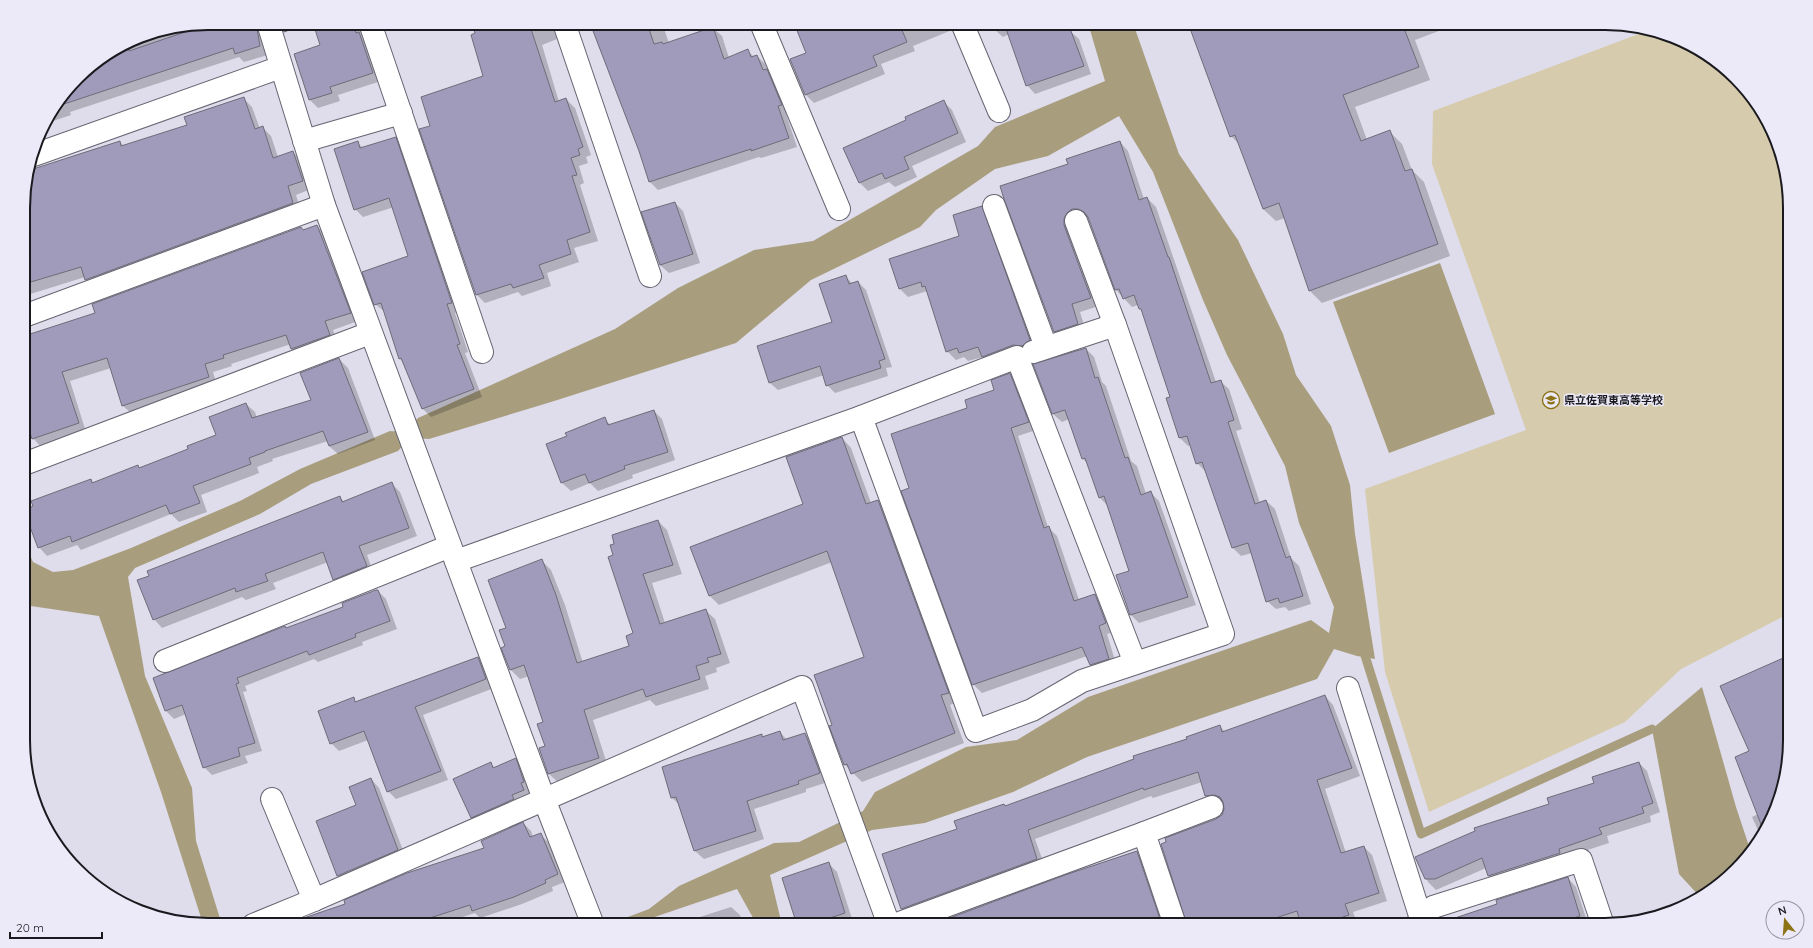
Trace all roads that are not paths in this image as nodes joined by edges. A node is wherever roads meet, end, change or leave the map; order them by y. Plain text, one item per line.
1 (270, 30) edge
2 (372, 30) edge
3 (566, 30) edge
4 (764, 30) edge
5 (965, 30) edge
6 (281, 67) junction
7 (999, 110) dead end
8 (401, 113) junction
9 (304, 141) junction
10 (38, 153) edge
11 (324, 205) junction
12 (994, 206) dead end
13 (839, 209) dead end
14 (1076, 221) dead end
15 (650, 276) dead end
16 (30, 314) edge
17 (1115, 325) junction
18 (370, 333) junction
19 (1046, 347) junction
20 (482, 352) dead end
21 (1016, 357) junction
22 (861, 417) junction
23 (30, 462) edge
24 (453, 554) junction
25 (165, 661) dead end
26 (1135, 663) junction
27 (1348, 688) dead end
28 (272, 799) dead end
29 (544, 800) junction
30 (1212, 807) dead end
31 (1144, 833) junction
32 (314, 900) junction
33 (270, 918) edge
34 (591, 918) edge
35 (886, 918) edge
36 (913, 918) edge
37 (1173, 918) edge
38 (1418, 918) edge
39 (1424, 918) edge
40 (1601, 918) edge

1 - 6 street
2 - 8 street
3 - 15 street
4 - 13 street
5 - 7 street
6 - 9 street
6 - 10 street
8 - 9 street
8 - 20 street
9 - 11 street
11 - 16 street
11 - 18 street
12 - 19 street
14 - 17 street
17 - 19 street
17 - 26 street
18 - 23 street
18 - 24 street
19 - 21 street
21 - 22 street
21 - 26 street
22 - 24 street
22 - 26 street
24 - 25 street
24 - 29 street
27 - 38 street
28 - 32 street
29 - 32 street
29 - 34 street
29 - 35 street
30 - 31 street
31 - 36 street
31 - 37 street
32 - 33 street
39 - 40 street

